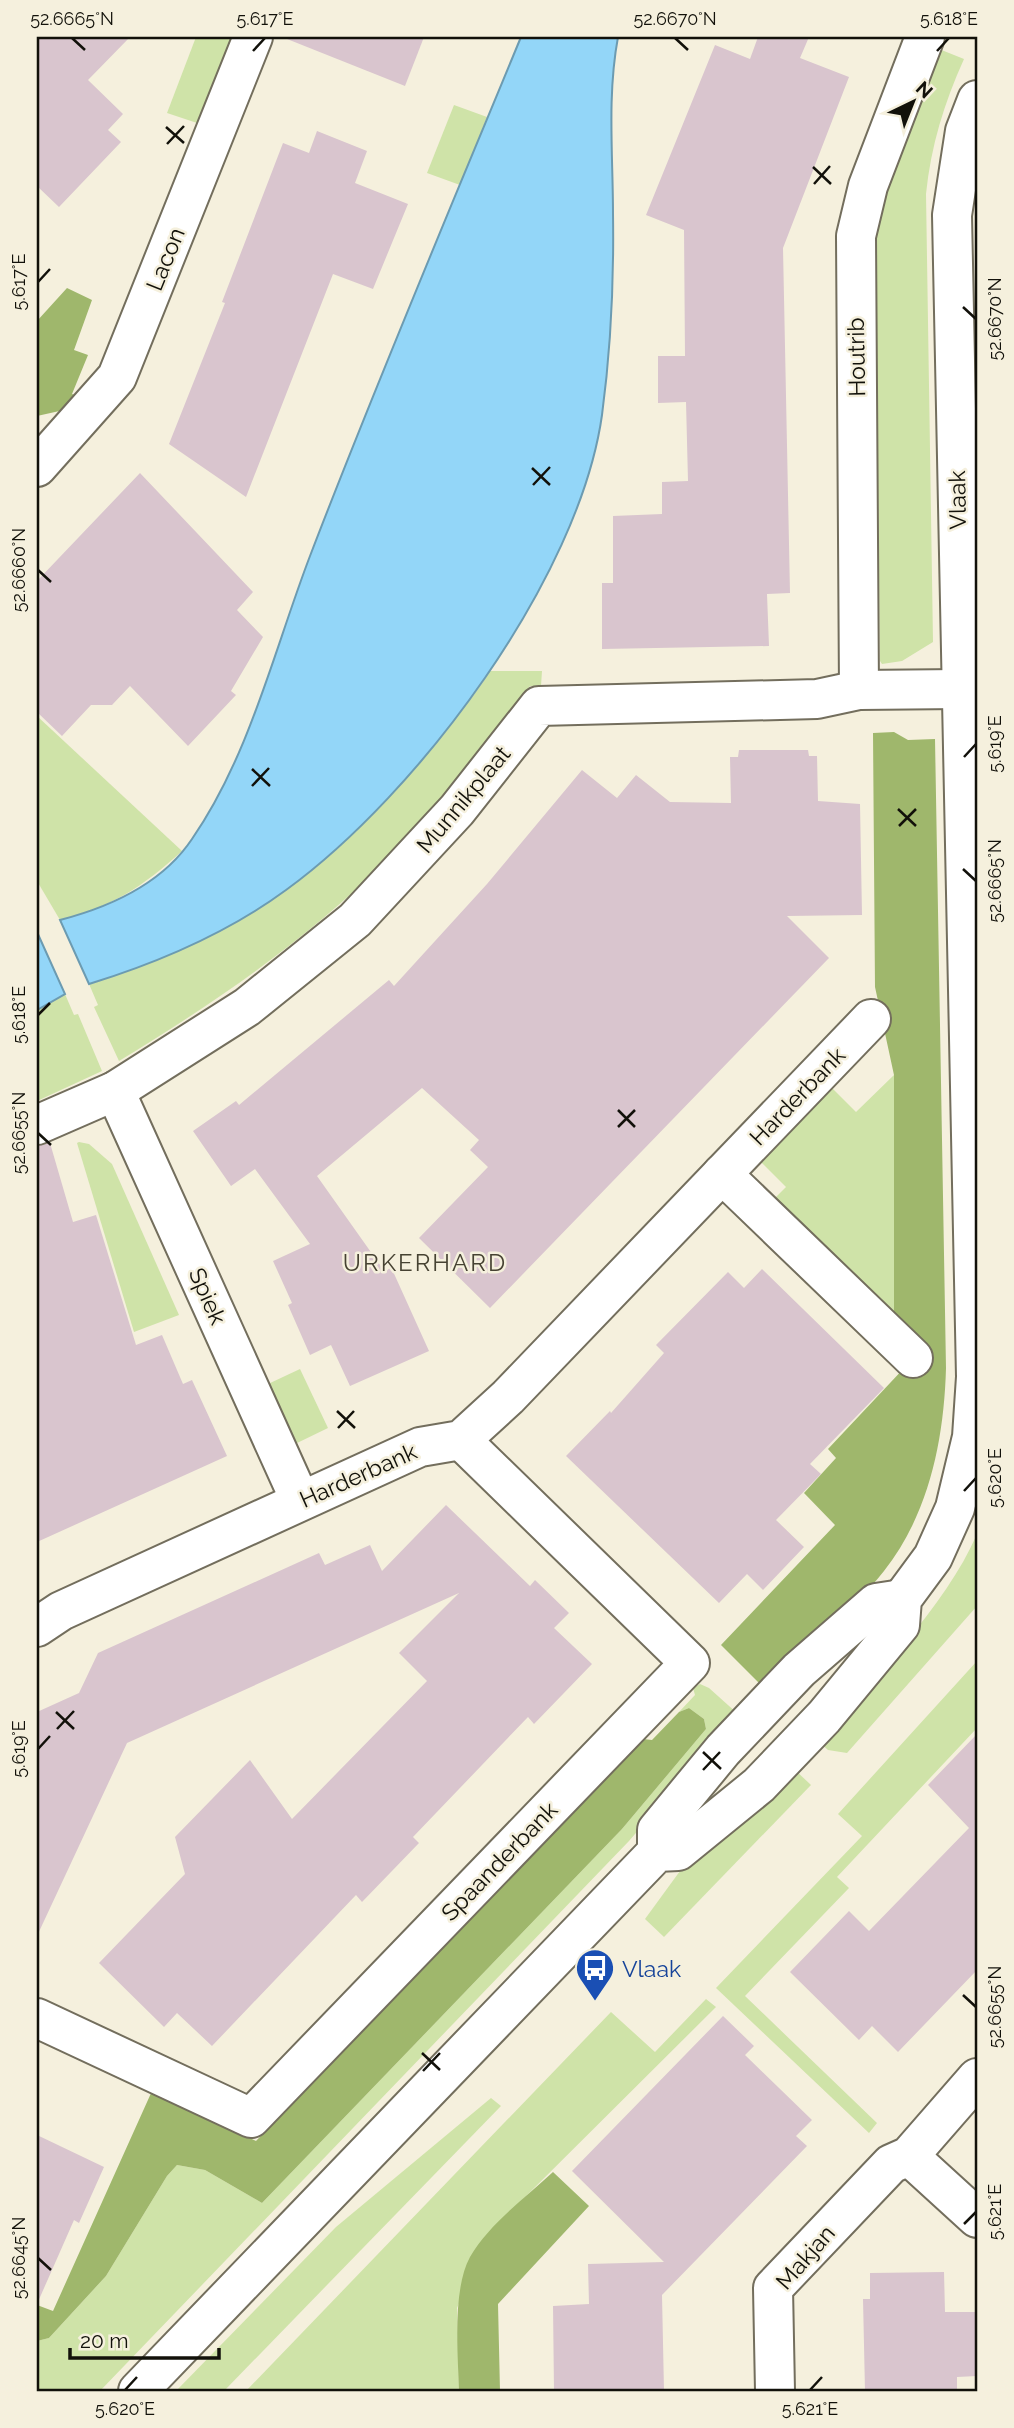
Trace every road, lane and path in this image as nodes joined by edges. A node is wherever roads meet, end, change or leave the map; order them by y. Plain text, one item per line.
1 (253, 37) edge
2 (925, 37) edge
3 (977, 100) edge
4 (39, 460) edge
5 (960, 689) junction
6 (859, 690) junction
7 (872, 1019) dead end
8 (115, 1091) junction
9 (37, 1125) edge
10 (722, 1174) junction
11 (913, 1358) dead end
12 (461, 1440) junction
13 (300, 1500) junction
14 (902, 1599) junction
15 (37, 1627) edge
16 (657, 1852) junction
17 (37, 2018) edge
18 (977, 2078) edge
19 (909, 2156) junction
20 (977, 2218) edge
21 (138, 2391) edge
22 (775, 2391) edge

1 - 4 street, Lacon
2 - 6 street, Houtrib
3 - 5 street, Vlaak
5 - 6 street, Munnikplaat
5 - 14 street, Vlaak
6 - 8 street, Munnikplaat
7 - 10 street, Harderbank
8 - 9 street, Munnikplaat
8 - 13 street, Spiek
10 - 11 street
10 - 12 street, Harderbank
12 - 13 street, Harderbank
12 - 17 street, Spaanderbank
13 - 15 street, Harderbank
14 - 16 street, Vlaak
14 - 16 street, Vlaak
16 - 21 street, Vlaak
18 - 19 street, Makjan
19 - 20 street
19 - 22 street, Makjan

